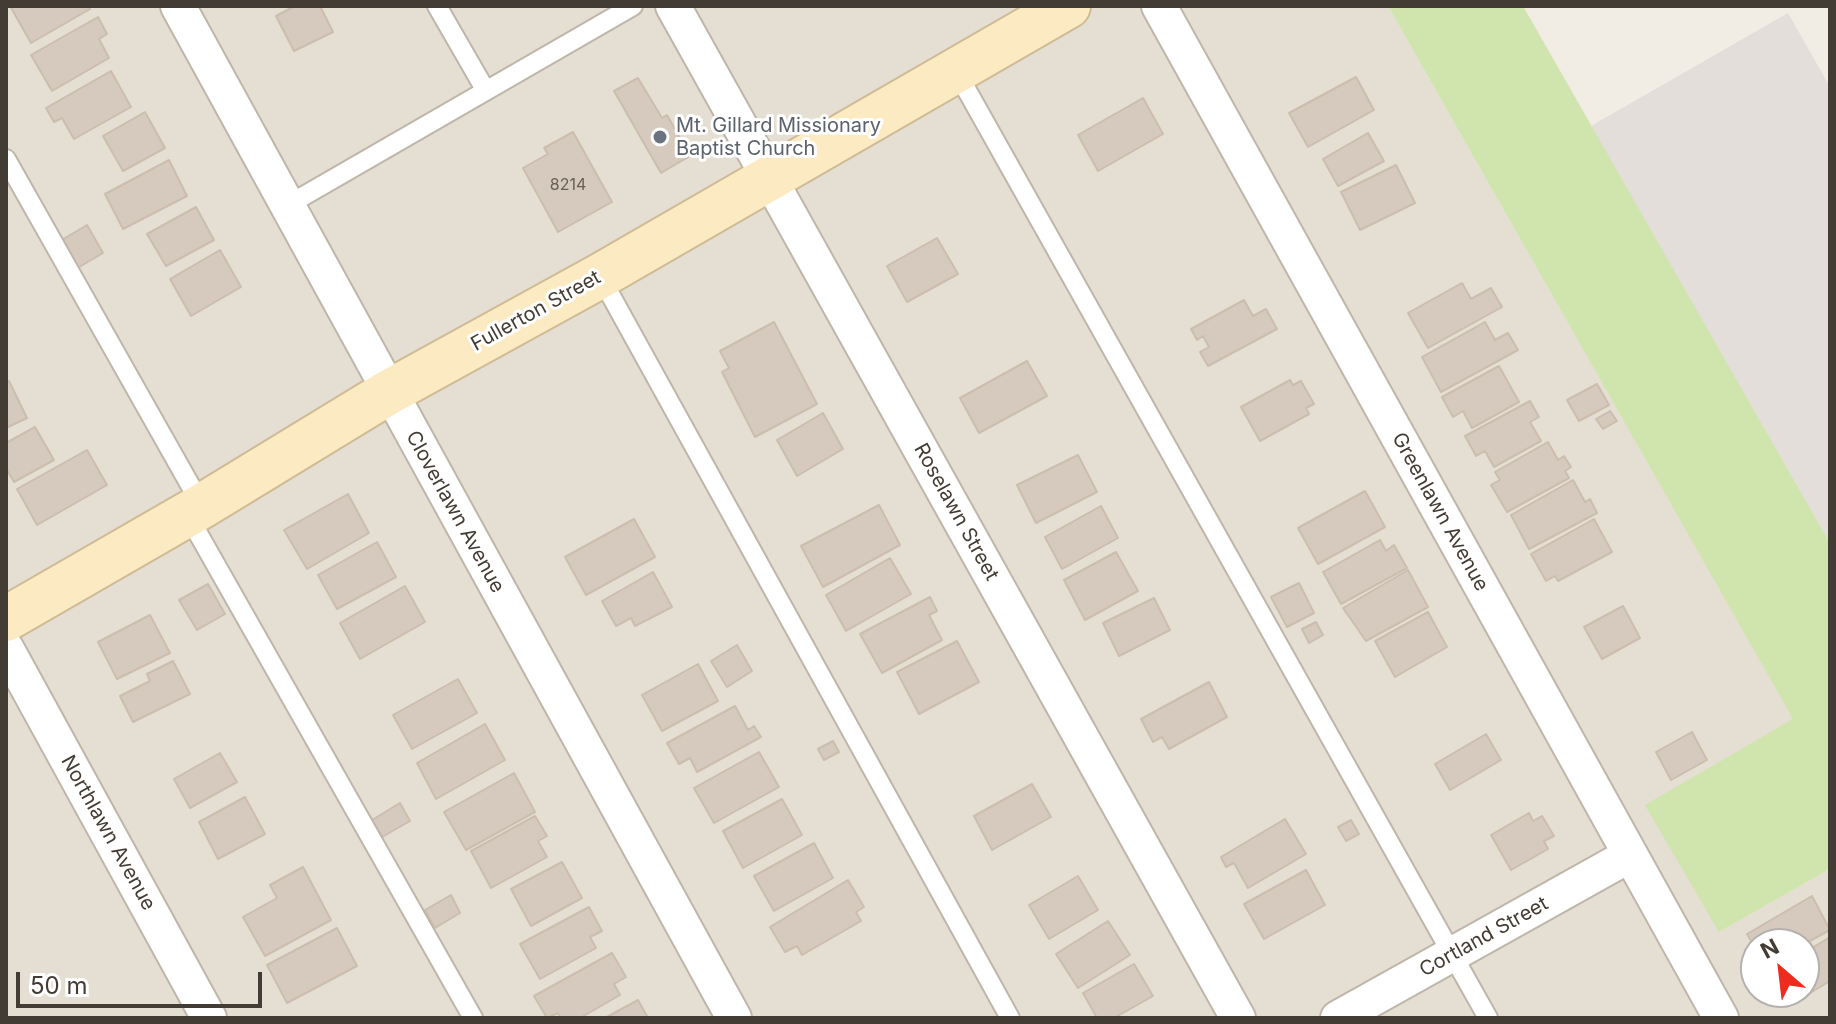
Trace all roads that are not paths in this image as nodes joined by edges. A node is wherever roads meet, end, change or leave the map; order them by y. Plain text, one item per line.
1 (178, 6) edge
2 (437, 6) edge
3 (633, 6) edge
4 (673, 6) edge
5 (1068, 6) edge
6 (1159, 6) edge
7 (956, 71) junction
8 (486, 91) junction
9 (6, 159) edge
10 (769, 179) junction
11 (288, 205) junction
12 (600, 276) junction
13 (389, 392) junction
14 (194, 510) junction
15 (6, 619) edge
16 (6, 648) edge
17 (1630, 855) junction
18 (1452, 954) junction
19 (209, 1018) edge
20 (473, 1018) edge
21 (734, 1018) edge
22 (1010, 1018) edge
23 (1238, 1018) edge
24 (1338, 1018) edge
25 (1488, 1018) edge
26 (1721, 1018) edge

1 - 11 street, Cloverlawn Avenue
2 - 8 lane
3 - 8 lane
4 - 10 street, Roselawn Street
5 - 7 street, Fullerton Street
6 - 17 street, Greenlawn Avenue
7 - 10 street, Fullerton Street
7 - 18 lane
8 - 11 lane
9 - 14 lane
10 - 12 street, Fullerton Street
10 - 23 street, Roselawn Street
11 - 13 street, Cloverlawn Avenue
12 - 13 street, Fullerton Street
12 - 22 lane
13 - 14 street, Fullerton Street
13 - 21 street, Cloverlawn Avenue
14 - 15 street, Fullerton Street
14 - 20 lane
16 - 19 street, Northlawn Avenue
17 - 18 street, Cortland Street
17 - 26 street, Greenlawn Avenue
18 - 24 street, Cortland Street
18 - 25 lane

